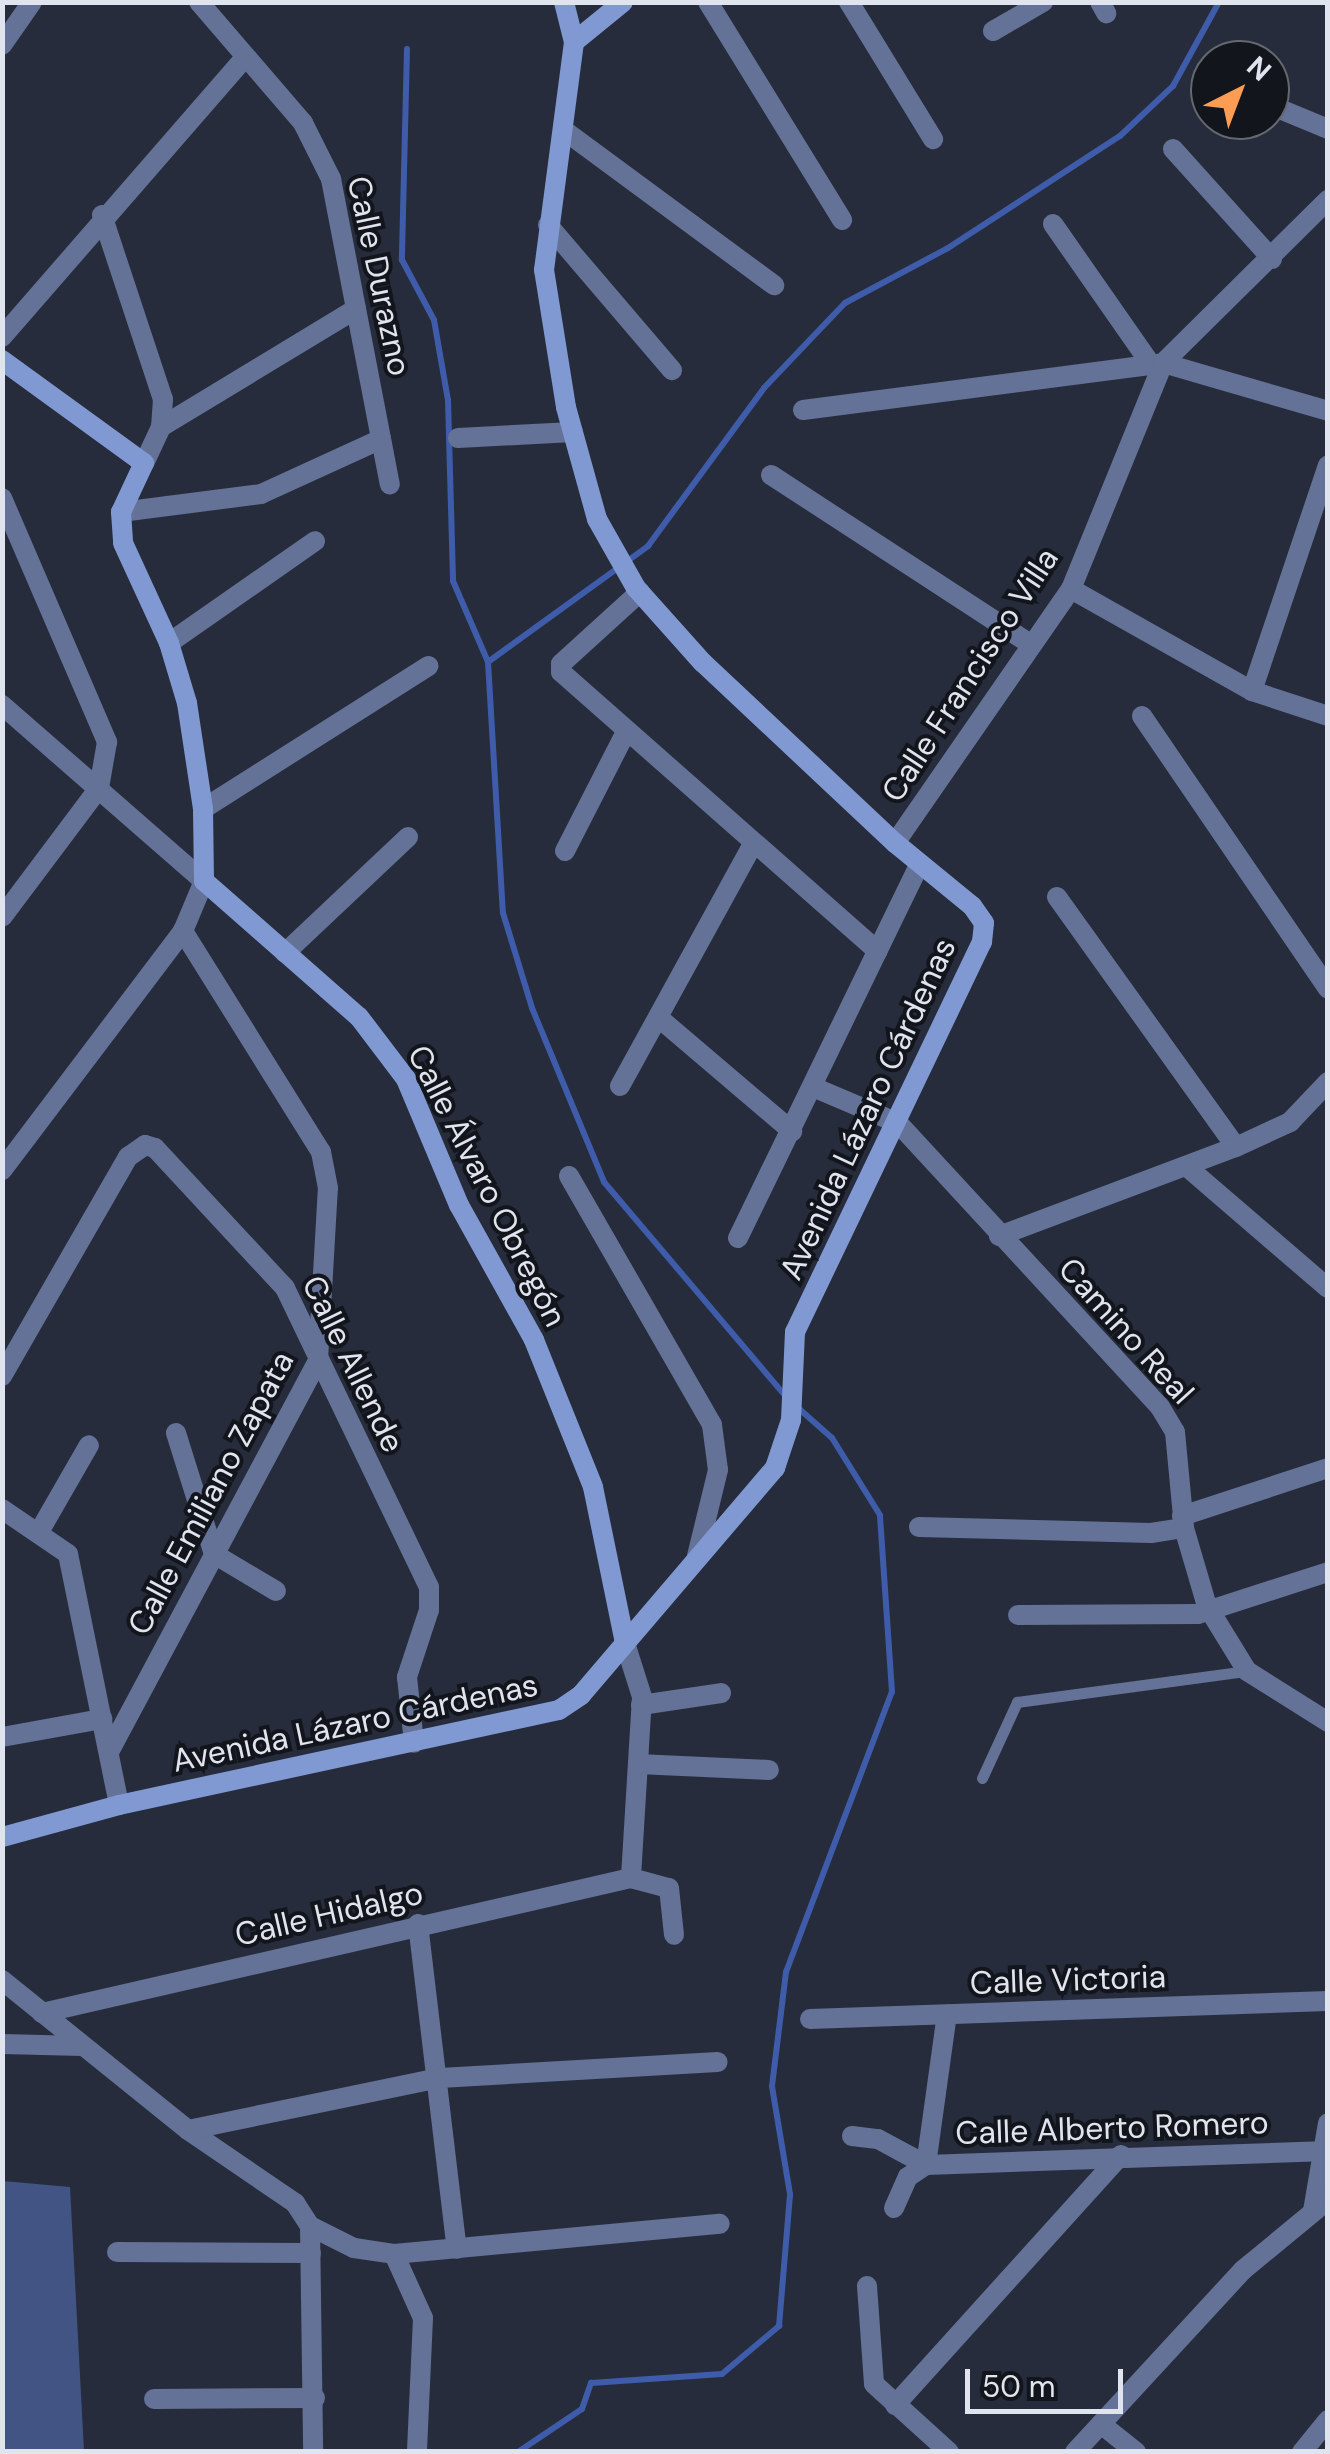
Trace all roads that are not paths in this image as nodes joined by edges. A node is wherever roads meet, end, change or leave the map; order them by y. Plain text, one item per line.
1 (32, 2) edge
2 (200, 2) edge
3 (564, 2) edge
4 (622, 2) edge
5 (708, 2) edge
6 (848, 2) edge
7 (1043, 2) edge
8 (993, 31) dead end
9 (574, 42) junction
10 (2, 45) edge
11 (245, 57) junction
12 (1290, 113) edge
13 (1328, 129) edge
14 (565, 131) junction
15 (933, 139) dead end
16 (1173, 150) dead end
17 (1328, 200) edge
18 (102, 215) junction
19 (842, 220) dead end
20 (548, 224) junction
21 (1053, 224) dead end
22 (1272, 260) junction
23 (774, 285) dead end
24 (356, 309) junction
25 (2, 337) edge
26 (2, 360) edge
27 (1157, 363) junction
28 (672, 370) dead end
29 (803, 410) dead end
30 (1328, 411) edge
31 (161, 427) junction
32 (573, 432) junction
33 (458, 438) dead end
34 (381, 439) junction
35 (144, 463) junction
36 (1328, 465) edge
37 (771, 476) dead end
38 (390, 484) dead end
39 (2, 498) edge
40 (121, 512) junction
41 (315, 541) dead end
42 (1072, 589) junction
43 (638, 590) junction
44 (169, 642) junction
45 (1030, 644) junction
46 (428, 666) dead end
47 (1252, 691) junction
48 (2, 705) edge
49 (1142, 716) dead end
50 (1328, 716) edge
51 (626, 732) junction
52 (99, 788) junction
53 (203, 809) junction
54 (408, 837) dead end
55 (895, 843) junction
56 (752, 846) junction
57 (566, 852) dead end
58 (920, 864) junction
59 (204, 881) junction
60 (1057, 898) dead end
61 (2, 918) edge
62 (183, 931) junction
63 (878, 951) junction
64 (286, 952) junction
65 (1328, 989) edge
66 (658, 1018) junction
67 (1328, 1082) edge
68 (620, 1086) dead end
69 (813, 1087) junction
70 (898, 1123) junction
71 (792, 1131) junction
72 (1236, 1148) junction
73 (1186, 1166) junction
74 (2, 1170) edge
75 (569, 1176) dead end
76 (999, 1236) junction
77 (738, 1238) dead end
78 (1328, 1288) edge
79 (318, 1360) junction
80 (2, 1376) edge
81 (176, 1433) dead end
82 (89, 1444) dead end
83 (1328, 1468) edge
84 (2, 1509) edge
85 (1183, 1522) junction
86 (919, 1528) dead end
87 (39, 1532) junction
88 (214, 1554) junction
89 (697, 1556) junction
90 (1328, 1572) edge
91 (276, 1591) dead end
92 (1207, 1606) junction
93 (1018, 1614) dead end
94 (624, 1643) junction
95 (1247, 1671) junction
96 (721, 1692) dead end
97 (641, 1705) junction
98 (1323, 1717) edge
99 (102, 1719) junction
100 (2, 1737) edge
101 (414, 1742) junction
102 (108, 1752) junction
103 (638, 1764) junction
104 (769, 1770) dead end
105 (982, 1778) dead end
106 (119, 1804) junction
107 (2, 1837) edge
108 (631, 1878) junction
109 (418, 1924) junction
110 (674, 1936) dead end
111 (2, 1980) edge
112 (1328, 2001) edge
113 (42, 2012) junction
114 (947, 2014) junction
115 (810, 2018) dead end
116 (2, 2044) edge
117 (82, 2046) junction
118 (718, 2062) dead end
119 (440, 2078) junction
120 (1328, 2123) edge
121 (188, 2130) junction
122 (852, 2136) dead end
123 (1321, 2152) junction
124 (1121, 2155) junction
125 (926, 2165) junction
126 (1320, 2205) edge
127 (894, 2208) dead end
128 (720, 2224) dead end
129 (310, 2226) junction
130 (457, 2249) junction
131 (117, 2252) dead end
132 (311, 2254) junction
133 (394, 2254) junction
134 (867, 2286) dead end
135 (315, 2398) junction
136 (154, 2399) dead end
137 (895, 2405) junction
138 (1328, 2420) edge
139 (1100, 2424) junction
140 (313, 2452) edge
141 (417, 2452) edge
142 (949, 2452) edge
143 (1074, 2452) edge
144 (1136, 2452) edge
145 (1302, 2452) edge

1 - 10 street
2 - 11 street, Calle Durazno
3 - 9 street, Avenida Lázaro Cárdenas
4 - 9 street
5 - 19 street
6 - 15 street
7 - 8 street
9 - 14 street, Avenida Lázaro Cárdenas
11 - 18 street
11 - 24 street, Calle Durazno
12 - 13 street
14 - 20 street, Avenida Lázaro Cárdenas
14 - 23 street
16 - 22 street
17 - 22 street, Calle Francisco Villa
18 - 25 street
18 - 31 street
20 - 28 street
20 - 32 street, Avenida Lázaro Cárdenas
21 - 27 street
22 - 27 street, Calle Francisco Villa
24 - 31 street
24 - 34 street, Calle Durazno
26 - 35 street
27 - 29 street
27 - 30 street
27 - 42 street, Calle Francisco Villa
31 - 35 street
32 - 33 street
32 - 43 street, Avenida Lázaro Cárdenas
34 - 38 street, Calle Durazno
34 - 40 street
35 - 40 street
36 - 47 street
37 - 45 street
39 - 52 street
40 - 44 street
41 - 44 street
42 - 45 street, Calle Francisco Villa
42 - 47 street
43 - 51 street
43 - 55 street, Avenida Lázaro Cárdenas
44 - 53 street
45 - 55 street, Calle Francisco Villa
46 - 53 street
47 - 50 street
48 - 52 street
49 - 65 street
51 - 56 street
51 - 57 street
52 - 59 street
52 - 61 street
53 - 59 street
54 - 64 street
55 - 58 street, Avenida Lázaro Cárdenas
56 - 63 street
56 - 66 street
58 - 63 street
58 - 70 street, Avenida Lázaro Cárdenas
59 - 62 street
59 - 64 street, Calle Álvaro Obregón
60 - 72 street
62 - 74 street
62 - 79 street, Calle Emiliano Zapata
63 - 69 street
64 - 94 street, Calle Álvaro Obregón
66 - 68 street
66 - 71 street
67 - 72 street
69 - 70 street, Camino Real
69 - 71 street
70 - 76 street, Camino Real
70 - 89 street, Avenida Lázaro Cárdenas
71 - 77 street
72 - 73 street
73 - 76 street
73 - 78 street
75 - 89 street
76 - 85 street, Camino Real
79 - 80 street, Calle Allende
79 - 88 street, Calle Emiliano Zapata
79 - 101 street, Calle Allende
81 - 88 street
82 - 87 street
83 - 85 street
84 - 87 street
85 - 86 street
85 - 92 street, Camino Real
87 - 99 street
88 - 91 street
88 - 102 street, Calle Emiliano Zapata
89 - 94 street, Avenida Lázaro Cárdenas
90 - 92 street
92 - 93 street
92 - 95 street, Camino Real
94 - 97 street, Calle Álvaro Obregón
94 - 101 street, Avenida Lázaro Cárdenas
95 - 98 street, Camino Real
95 - 105 lane
96 - 97 street
97 - 103 street, Calle Álvaro Obregón
99 - 100 street
99 - 102 street
101 - 106 street, Avenida Lázaro Cárdenas
102 - 106 street
103 - 104 street
103 - 108 street, Calle Álvaro Obregón
106 - 107 street, Avenida Lázaro Cárdenas
108 - 109 street, Calle Hidalgo
108 - 110 street
109 - 113 street, Calle Hidalgo
109 - 119 street
111 - 113 street
112 - 114 street, Calle Victoria
113 - 117 street
114 - 115 street, Calle Victoria
114 - 125 street
116 - 117 street
117 - 121 street
118 - 119 street
119 - 121 street
119 - 130 street
120 - 123 street
121 - 129 street
122 - 125 street, Calle Alberto Romero
123 - 124 street, Calle Alberto Romero
123 - 126 street
124 - 125 street, Calle Alberto Romero
124 - 137 street
125 - 127 street
126 - 139 street
128 - 130 street
129 - 132 street
129 - 133 street
130 - 133 street
131 - 132 street
132 - 135 street
133 - 141 street
134 - 137 street
135 - 136 street
135 - 140 street
137 - 142 street
138 - 145 street
139 - 143 street
139 - 144 street

